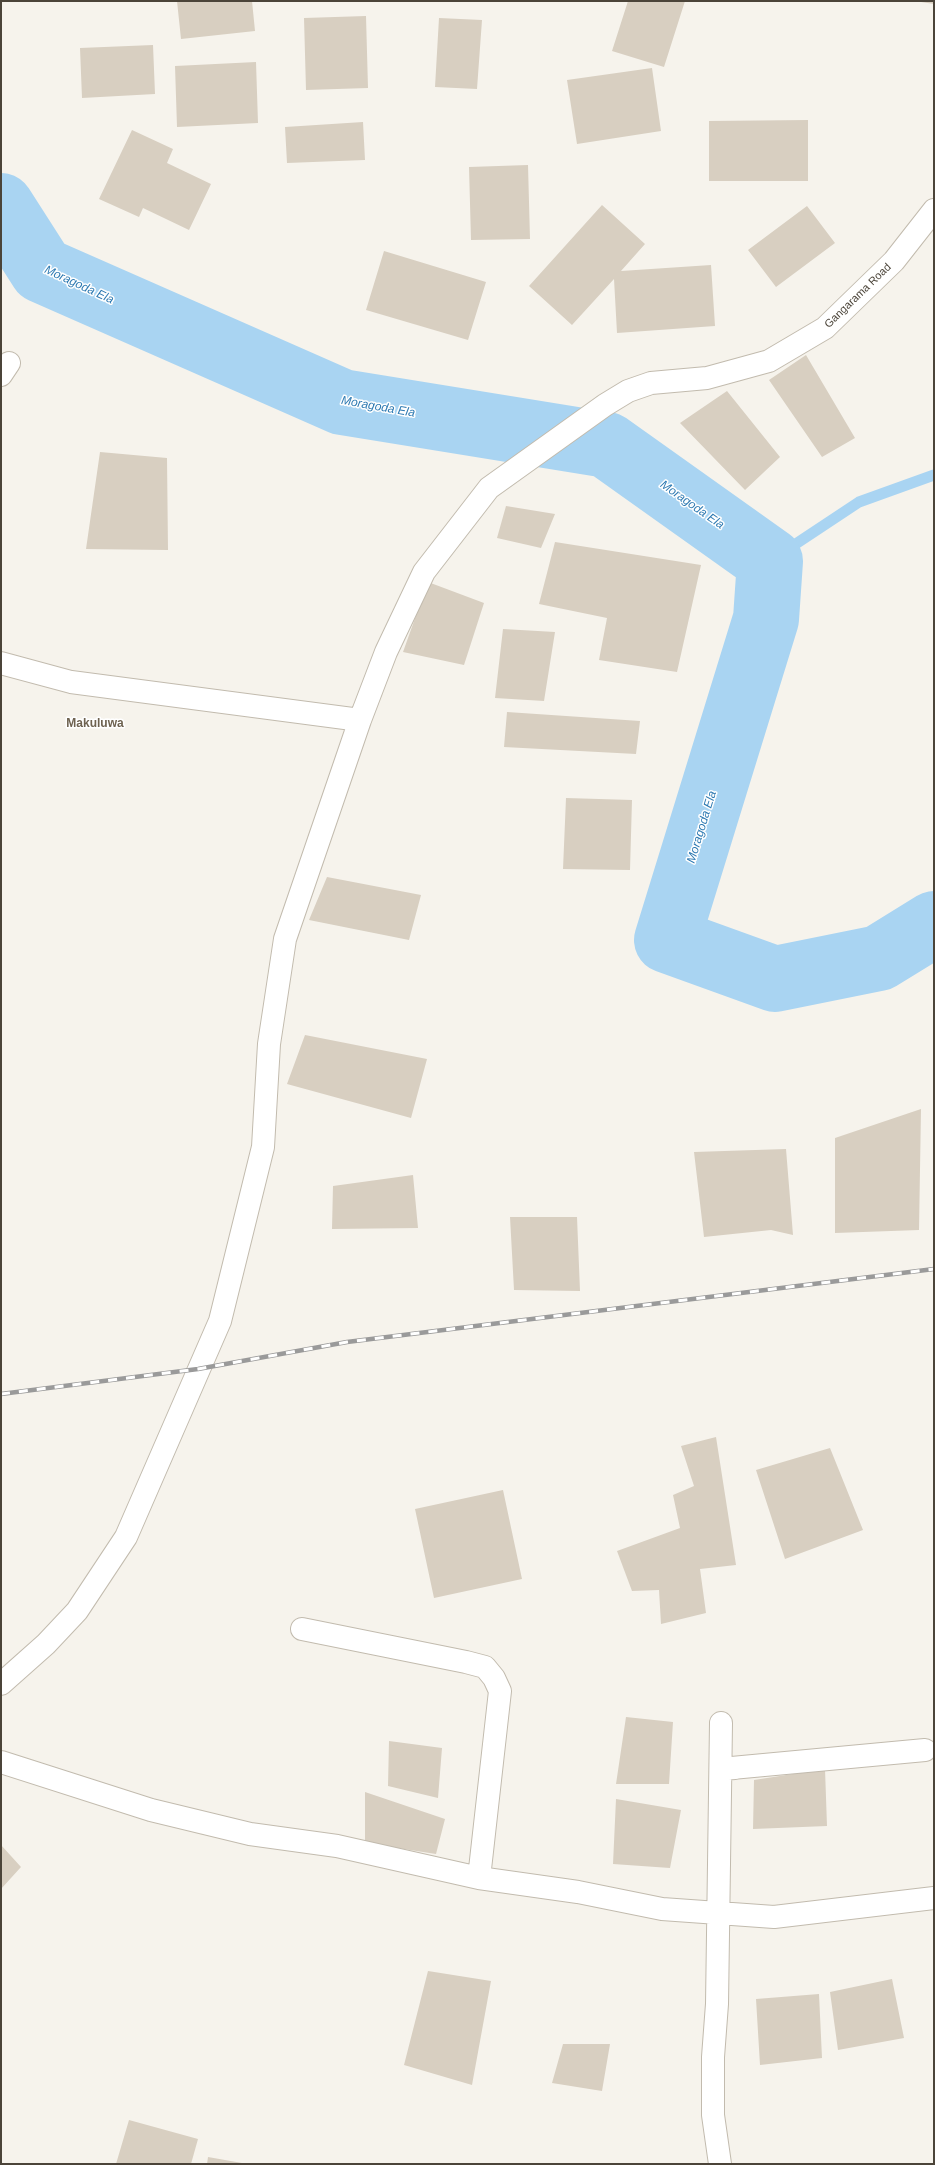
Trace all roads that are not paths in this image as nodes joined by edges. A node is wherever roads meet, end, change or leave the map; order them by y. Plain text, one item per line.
1 (934, 210) edge
2 (1, 663) edge
3 (360, 720) junction
4 (302, 1628) dead end
5 (1, 1684) edge
6 (721, 1723) dead end
7 (925, 1750) dead end
8 (1, 1762) edge
9 (729, 1768) junction
10 (479, 1878) junction
11 (934, 1898) edge
12 (719, 1914) junction
13 (720, 2164) edge

1 - 3 street, Gangarama Road
2 - 3 street
3 - 5 street, Gangarama Road
4 - 10 street
6 - 9 street
7 - 9 street
8 - 10 street
9 - 12 street
10 - 12 street
11 - 12 street
12 - 13 street

